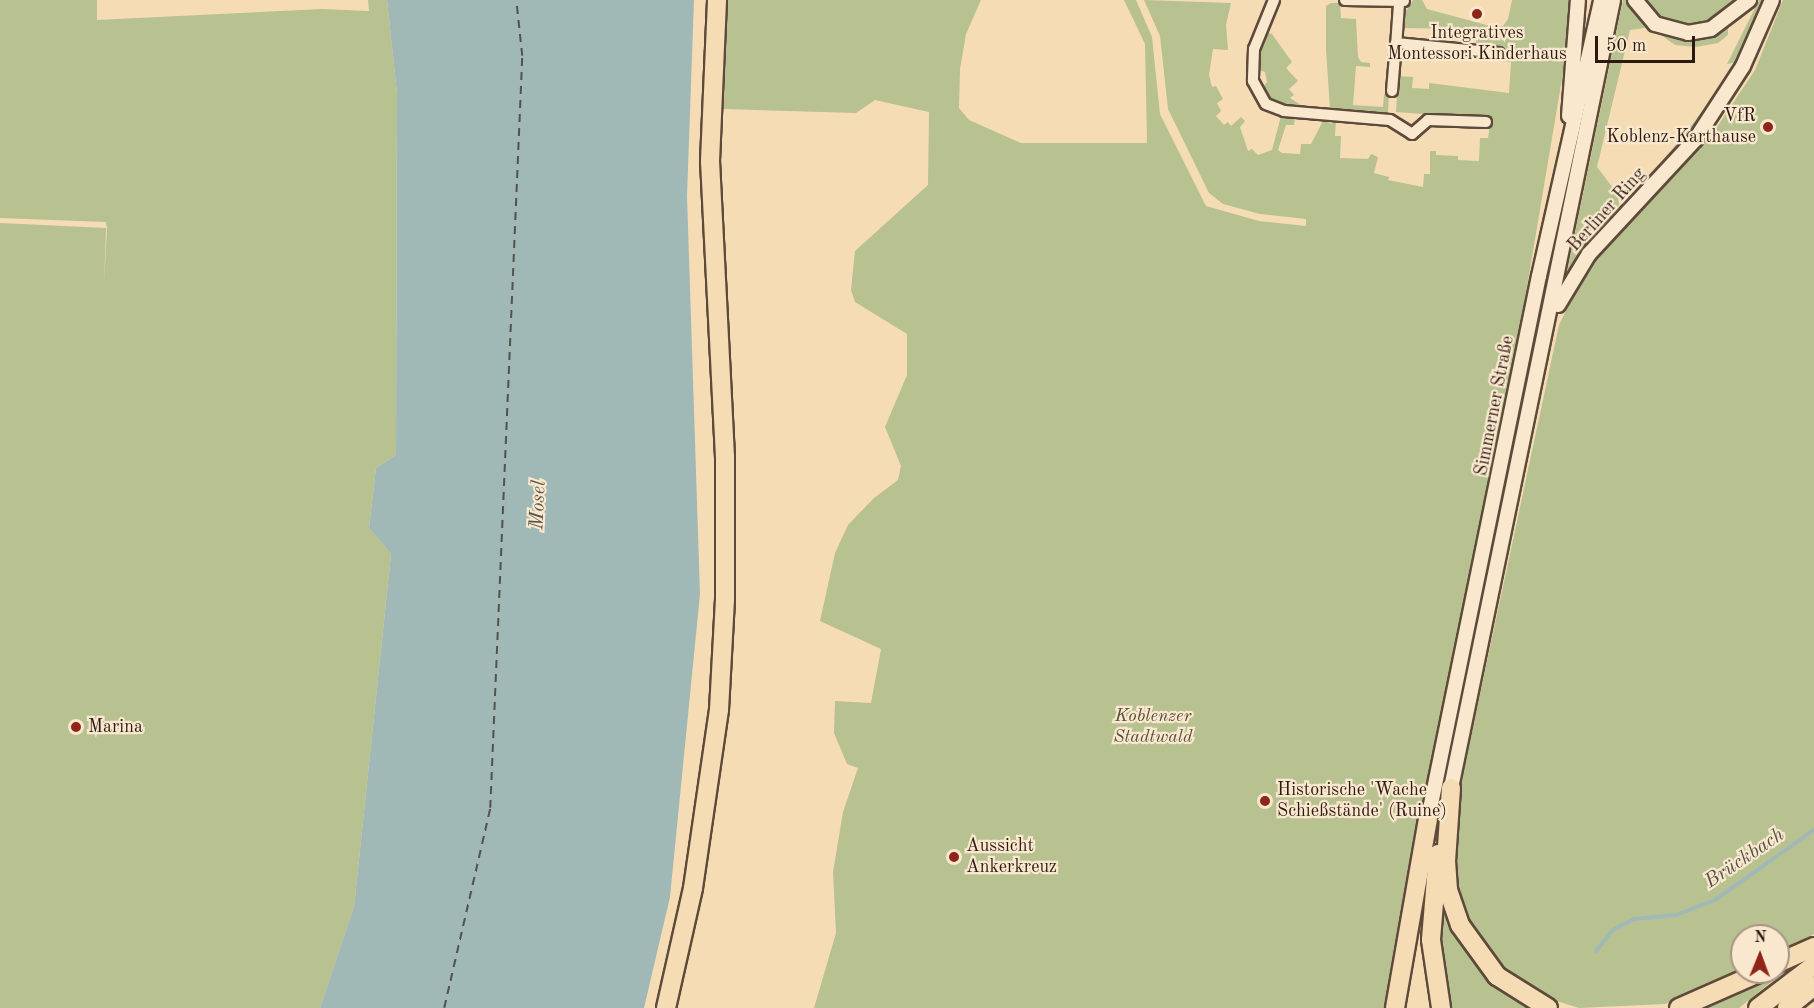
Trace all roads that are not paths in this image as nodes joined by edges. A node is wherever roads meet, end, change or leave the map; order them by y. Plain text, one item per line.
1 (717, 0) edge
2 (1274, 0) edge
3 (1345, 0) edge
4 (1578, 0) edge
5 (1601, 0) edge
6 (1613, 0) edge
7 (1635, 0) edge
8 (1749, 0) edge
9 (1772, 0) edge
10 (1402, 2) edge
11 (1396, 43) junction
12 (1499, 53) dead end
13 (1392, 91) dead end
14 (1486, 122) dead end
15 (1566, 151) junction
16 (1549, 326) junction
17 (1451, 788) junction
18 (1428, 819) junction
19 (1814, 947) edge
20 (1790, 958) edge
21 (1814, 965) edge
22 (1734, 984) edge
23 (1814, 986) edge
24 (666, 1008) edge
25 (1395, 1008) edge
26 (1428, 1008) edge
27 (1441, 1008) edge
28 (1548, 1008) edge
29 (1679, 1008) edge
30 (1758, 1008) edge
31 (1787, 1008) edge

1 - 24 main road
2 - 14 street
3 - 10 street
4 - 15 street
5 - 15 street, Simmerner Straße
6 - 16 street, Simmerner Straße
7 - 8 street
9 - 16 street, Berliner Ring
10 - 11 street
11 - 12 street
11 - 13 street
15 - 18 street, Simmerner Straße
16 - 17 street, Simmerner Straße
17 - 27 main road
17 - 28 main road
18 - 25 main road
18 - 26 main road
19 - 20 main road
21 - 30 main road
22 - 29 main road
23 - 31 main road

